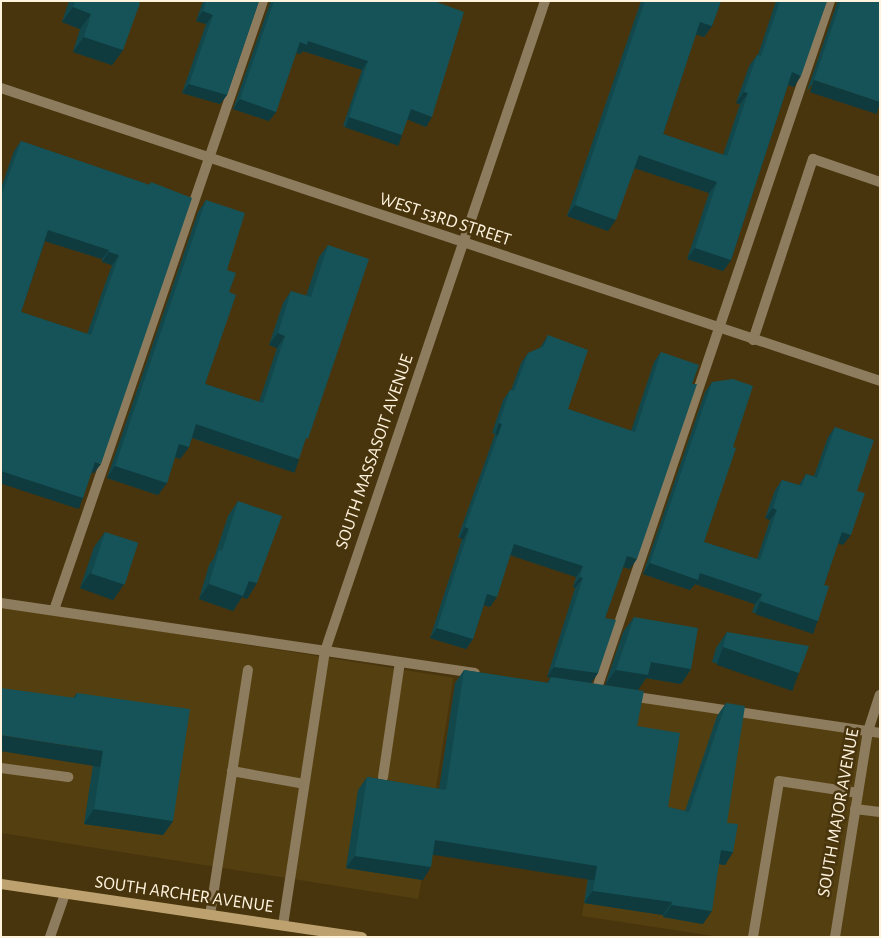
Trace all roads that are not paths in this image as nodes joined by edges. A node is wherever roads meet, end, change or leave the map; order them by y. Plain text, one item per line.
1 (263, 1) edge
2 (546, 1) edge
3 (830, 1) edge
4 (1, 88) edge
5 (210, 158) junction
6 (880, 182) edge
7 (463, 244) junction
8 (719, 328) junction
9 (754, 340) junction
10 (880, 381) edge
11 (1, 603) edge
12 (54, 610) junction
13 (325, 651) junction
14 (400, 662) junction
15 (248, 670) dead end
16 (488, 675) edge
17 (880, 695) edge
18 (868, 731) junction
19 (880, 733) edge
20 (1, 768) edge
21 (232, 771) junction
22 (68, 777) dead end
23 (383, 777) dead end
24 (304, 784) junction
25 (858, 793) junction
26 (855, 809) junction
27 (880, 812) edge
28 (1, 884) edge
29 (65, 894) junction
30 (210, 915) junction
31 (283, 925) junction
32 (50, 937) edge
33 (362, 937) edge
34 (753, 937) edge
35 (835, 937) edge

1 - 5 street
2 - 7 street, SOUTH MASSASOIT AVENUE
3 - 8 street
4 - 5 street, WEST 53RD STREET
5 - 7 street, WEST 53RD STREET
5 - 12 street
6 - 9 street
7 - 8 street, WEST 53RD STREET
7 - 13 street, SOUTH MASSASOIT AVENUE
8 - 9 street, WEST 53RD STREET
8 - 18 street
9 - 10 street, WEST 53RD STREET
11 - 12 street
12 - 13 street
13 - 14 street
13 - 24 street, SOUTH MASSASOIT AVENUE
14 - 16 street
14 - 23 street
15 - 21 street
17 - 18 street, SOUTH MAJOR AVENUE
18 - 19 street
18 - 25 street, SOUTH MAJOR AVENUE
20 - 22 street
21 - 24 street
21 - 30 street
24 - 31 street, SOUTH MASSASOIT AVENUE
25 - 26 street, SOUTH MAJOR AVENUE
25 - 34 street
26 - 27 street
26 - 35 street, SOUTH MAJOR AVENUE
28 - 29 main road, SOUTH ARCHER AVENUE
29 - 30 main road, SOUTH ARCHER AVENUE
29 - 32 street
30 - 31 main road, SOUTH ARCHER AVENUE
31 - 33 main road, SOUTH ARCHER AVENUE

